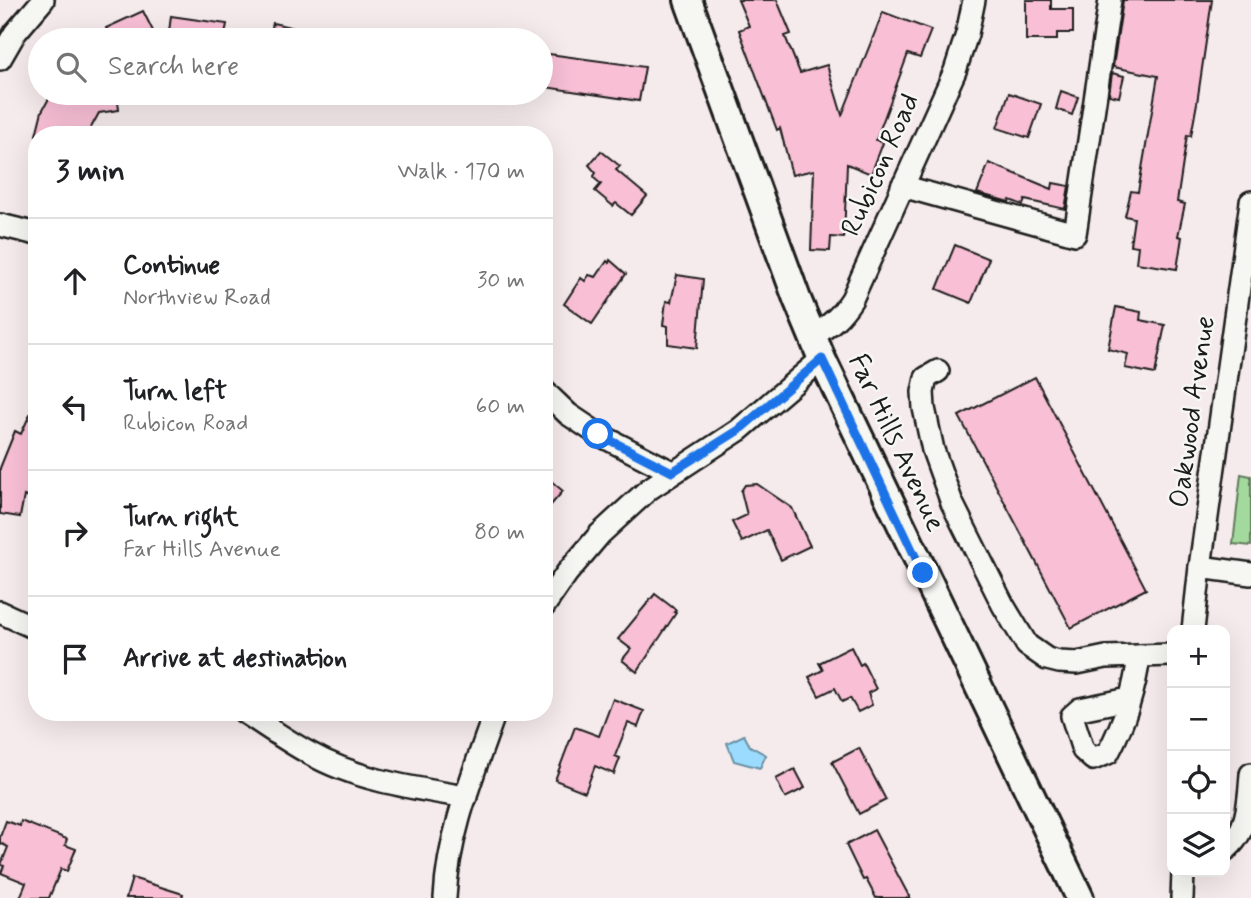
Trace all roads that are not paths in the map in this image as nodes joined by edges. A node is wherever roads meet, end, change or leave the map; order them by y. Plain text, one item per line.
1 (688, 0) edge
2 (974, 0) edge
3 (1110, 0) edge
4 (39, 3) edge
5 (0, 59) edge
6 (902, 186) junction
7 (1251, 209) edge
8 (0, 225) edge
9 (28, 232) edge
10 (817, 348) junction
11 (938, 371) dead end
12 (553, 400) edge
13 (672, 472) junction
14 (1200, 567) junction
15 (1251, 574) edge
16 (553, 593) edge
17 (0, 612) edge
18 (28, 625) edge
19 (1194, 625) edge
20 (1167, 655) edge
21 (1139, 656) junction
22 (1129, 699) dead end
23 (258, 721) edge
24 (492, 721) edge
25 (1251, 774) edge
26 (466, 797) junction
27 (1230, 846) edge
28 (1183, 877) edge
29 (445, 898) edge
30 (1080, 898) edge
31 (1182, 898) edge

1 - 10 main road, Far Hills Avenue
2 - 6 street, Rubicon Road
3 - 6 street
4 - 5 street
6 - 10 street, Rubicon Road
7 - 14 street, Oakwood Avenue
8 - 9 street
10 - 13 street, Rubicon Road
10 - 30 main road, Far Hills Avenue
11 - 21 street
12 - 13 street
13 - 16 street, Rubicon Road
14 - 15 street
14 - 19 street, Oakwood Avenue
17 - 18 street
20 - 21 street
21 - 22 street
23 - 26 street
24 - 26 street
25 - 27 street
26 - 29 street
28 - 31 street

